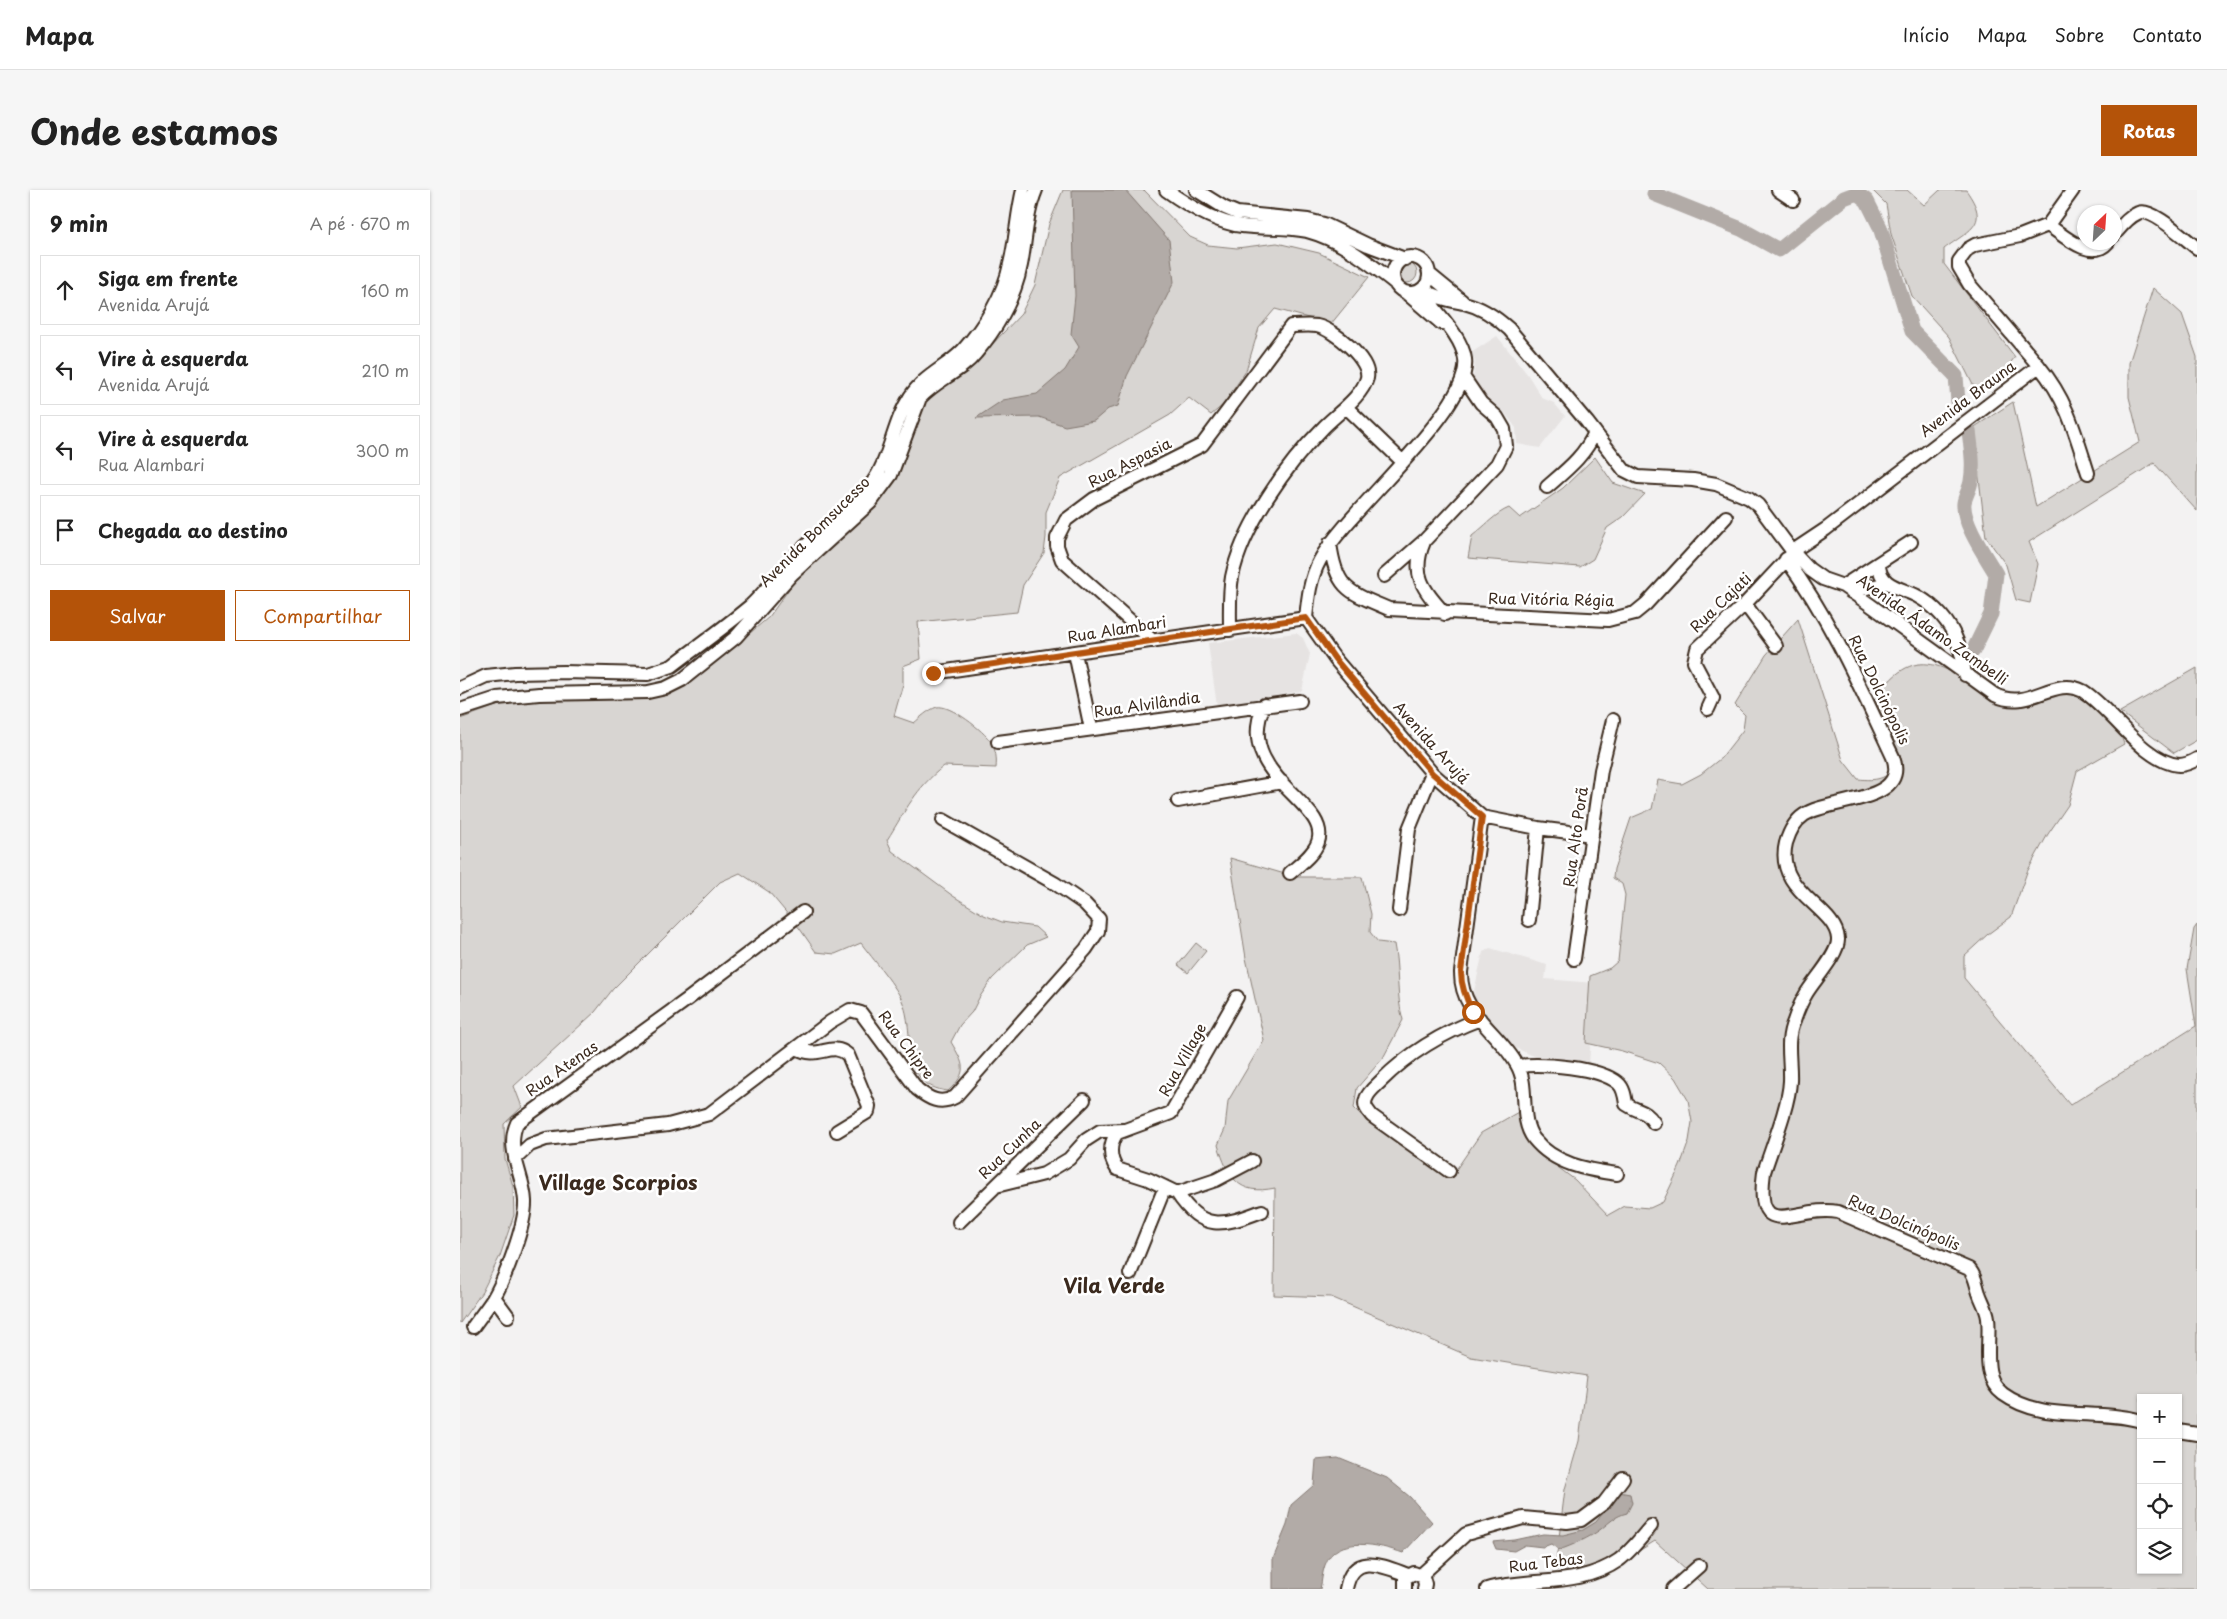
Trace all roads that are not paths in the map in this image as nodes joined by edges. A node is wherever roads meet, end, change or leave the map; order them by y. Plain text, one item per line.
1 (1023, 190) edge
2 (1036, 190) edge
3 (1166, 190) edge
4 (1196, 190) edge
5 (1778, 190) edge
6 (2073, 190) edge
7 (1793, 200) dead end
8 (2048, 225) junction
9 (2122, 226) edge
10 (2077, 243) edge
11 (2197, 248) edge
12 (1405, 259) junction
13 (1429, 274) junction
14 (1400, 288) junction
15 (1422, 290) junction
16 (1466, 304) junction
17 (1450, 328) junction
18 (2039, 366) junction
19 (1464, 378) junction
20 (1453, 397) junction
21 (1481, 404) junction
22 (1346, 407) junction
23 (1594, 432) junction
24 (1403, 462) junction
25 (2088, 473) dead end
26 (1546, 487) dead end
27 (1726, 517) dead end
28 (1425, 540) junction
29 (1911, 542) dead end
30 (1330, 543) junction
31 (1791, 554) junction
32 (1879, 564) junction
33 (1315, 570) junction
34 (1384, 576) dead end
35 (1340, 582) junction
36 (1888, 583) junction
37 (1847, 589) junction
38 (1745, 604) junction
39 (1445, 614) junction
40 (1306, 618) junction
41 (1230, 630) junction
42 (1153, 641) junction
43 (1776, 646) dead end
44 (1075, 653) junction
45 (933, 673) dead end
46 (1965, 674) junction
47 (460, 688) edge
48 (1300, 701) dead end
49 (1264, 705) junction
50 (460, 710) edge
51 (1708, 710) dead end
52 (1613, 720) dead end
53 (1091, 729) junction
54 (998, 742) dead end
55 (2197, 759) edge
56 (1432, 773) junction
57 (1282, 782) junction
58 (1178, 801) dead end
59 (1482, 817) junction
60 (943, 820) dead end
61 (1538, 828) junction
62 (1592, 835) junction
63 (1290, 873) dead end
64 (1399, 910) dead end
65 (803, 912) dead end
66 (1529, 920) dead end
67 (1574, 959) dead end
68 (1237, 997) dead end
69 (1480, 1019) junction
70 (796, 1048) junction
71 (1518, 1066) junction
72 (1084, 1100) dead end
73 (1654, 1123) dead end
74 (1123, 1130) junction
75 (837, 1131) dead end
76 (515, 1159) junction
77 (1252, 1161) dead end
78 (1449, 1171) dead end
79 (1617, 1174) dead end
80 (996, 1186) junction
81 (1165, 1187) junction
82 (1176, 1193) junction
83 (1262, 1211) dead end
84 (959, 1222) dead end
85 (1130, 1274) dead end
86 (494, 1297) junction
87 (508, 1316) dead end
88 (473, 1327) dead end
89 (2137, 1420) edge
90 (2182, 1432) edge
91 (2197, 1434) edge
92 (1624, 1478) dead end
93 (1651, 1526) dead end
94 (1699, 1566) dead end
95 (1414, 1575) junction
96 (1346, 1589) edge
97 (1406, 1589) edge
98 (1424, 1589) edge
99 (1487, 1589) edge
100 (1674, 1589) edge

1 - 47 street, Avenida Bomsucesso
2 - 50 street, Avenida Bomsucesso
3 - 14 street
4 - 12 street, Avenida Ádamo Zambelli
5 - 7 street
6 - 8 street
8 - 10 street
8 - 18 street, Avenida Brauna
9 - 11 street
12 - 13 street, Avenida Ádamo Zambelli
12 - 14 street
13 - 15 street
13 - 16 street, Avenida Ádamo Zambelli
14 - 15 street
14 - 17 street
15 - 16 street, Avenida Ádamo Zambelli
15 - 17 street
16 - 23 street, Avenida Ádamo Zambelli
17 - 19 street
18 - 25 street
18 - 31 street, Avenida Brauna
19 - 20 street
19 - 21 street
20 - 21 street
20 - 24 street
21 - 28 street
22 - 24 street
22 - 41 street
22 - 42 street, Rua Aspasia
23 - 26 street
23 - 31 street, Avenida Ádamo Zambelli
24 - 30 street
27 - 39 street, Rua Vitória Régia
28 - 34 street
28 - 39 street
29 - 32 street
30 - 33 street
30 - 35 street
31 - 37 street, Avenida Ádamo Zambelli
31 - 38 street, Rua Cajati
31 - 89 street, Rua Dolcinópolis
32 - 36 street
32 - 37 street
33 - 35 street, Rua Vitória Régia
33 - 40 street
35 - 39 street, Rua Vitória Régia
36 - 37 street
36 - 46 street
37 - 46 street, Avenida Ádamo Zambelli
38 - 43 street
38 - 51 street, Rua Cajati
40 - 41 street, Rua Alambari
40 - 56 street, Avenida Arujá
41 - 42 street, Rua Alambari
42 - 44 street, Rua Alambari
44 - 45 street, Rua Alambari
44 - 53 street
46 - 55 street, Avenida Ádamo Zambelli
48 - 49 street, Rua Alvilândia
49 - 53 street, Rua Alvilândia
49 - 57 street
52 - 62 street, Rua Alto Porã
53 - 54 street, Rua Alvilândia
56 - 59 street, Avenida Arujá
56 - 64 street
57 - 58 street
57 - 63 street
59 - 61 street
59 - 69 street
60 - 70 street, Rua Chipre
61 - 62 street
61 - 66 street
62 - 67 street, Rua Alto Porã
65 - 76 street, Rua Atenas
68 - 74 street, Rua Village
69 - 71 street
69 - 78 street
70 - 75 street
70 - 76 street, Rua Chipre
71 - 73 street
71 - 79 street
72 - 80 street, Rua Cunha
74 - 80 street, Rua Village
74 - 81 street
76 - 86 street, Rua Atenas
77 - 82 street
80 - 84 street, Rua Cunha
81 - 82 street
81 - 85 street
82 - 83 street
86 - 87 street
86 - 88 street, Rua Atenas
90 - 91 street
92 - 95 street
93 - 99 street, Rua Tebas
94 - 100 street
95 - 96 street
95 - 97 street
95 - 98 street

